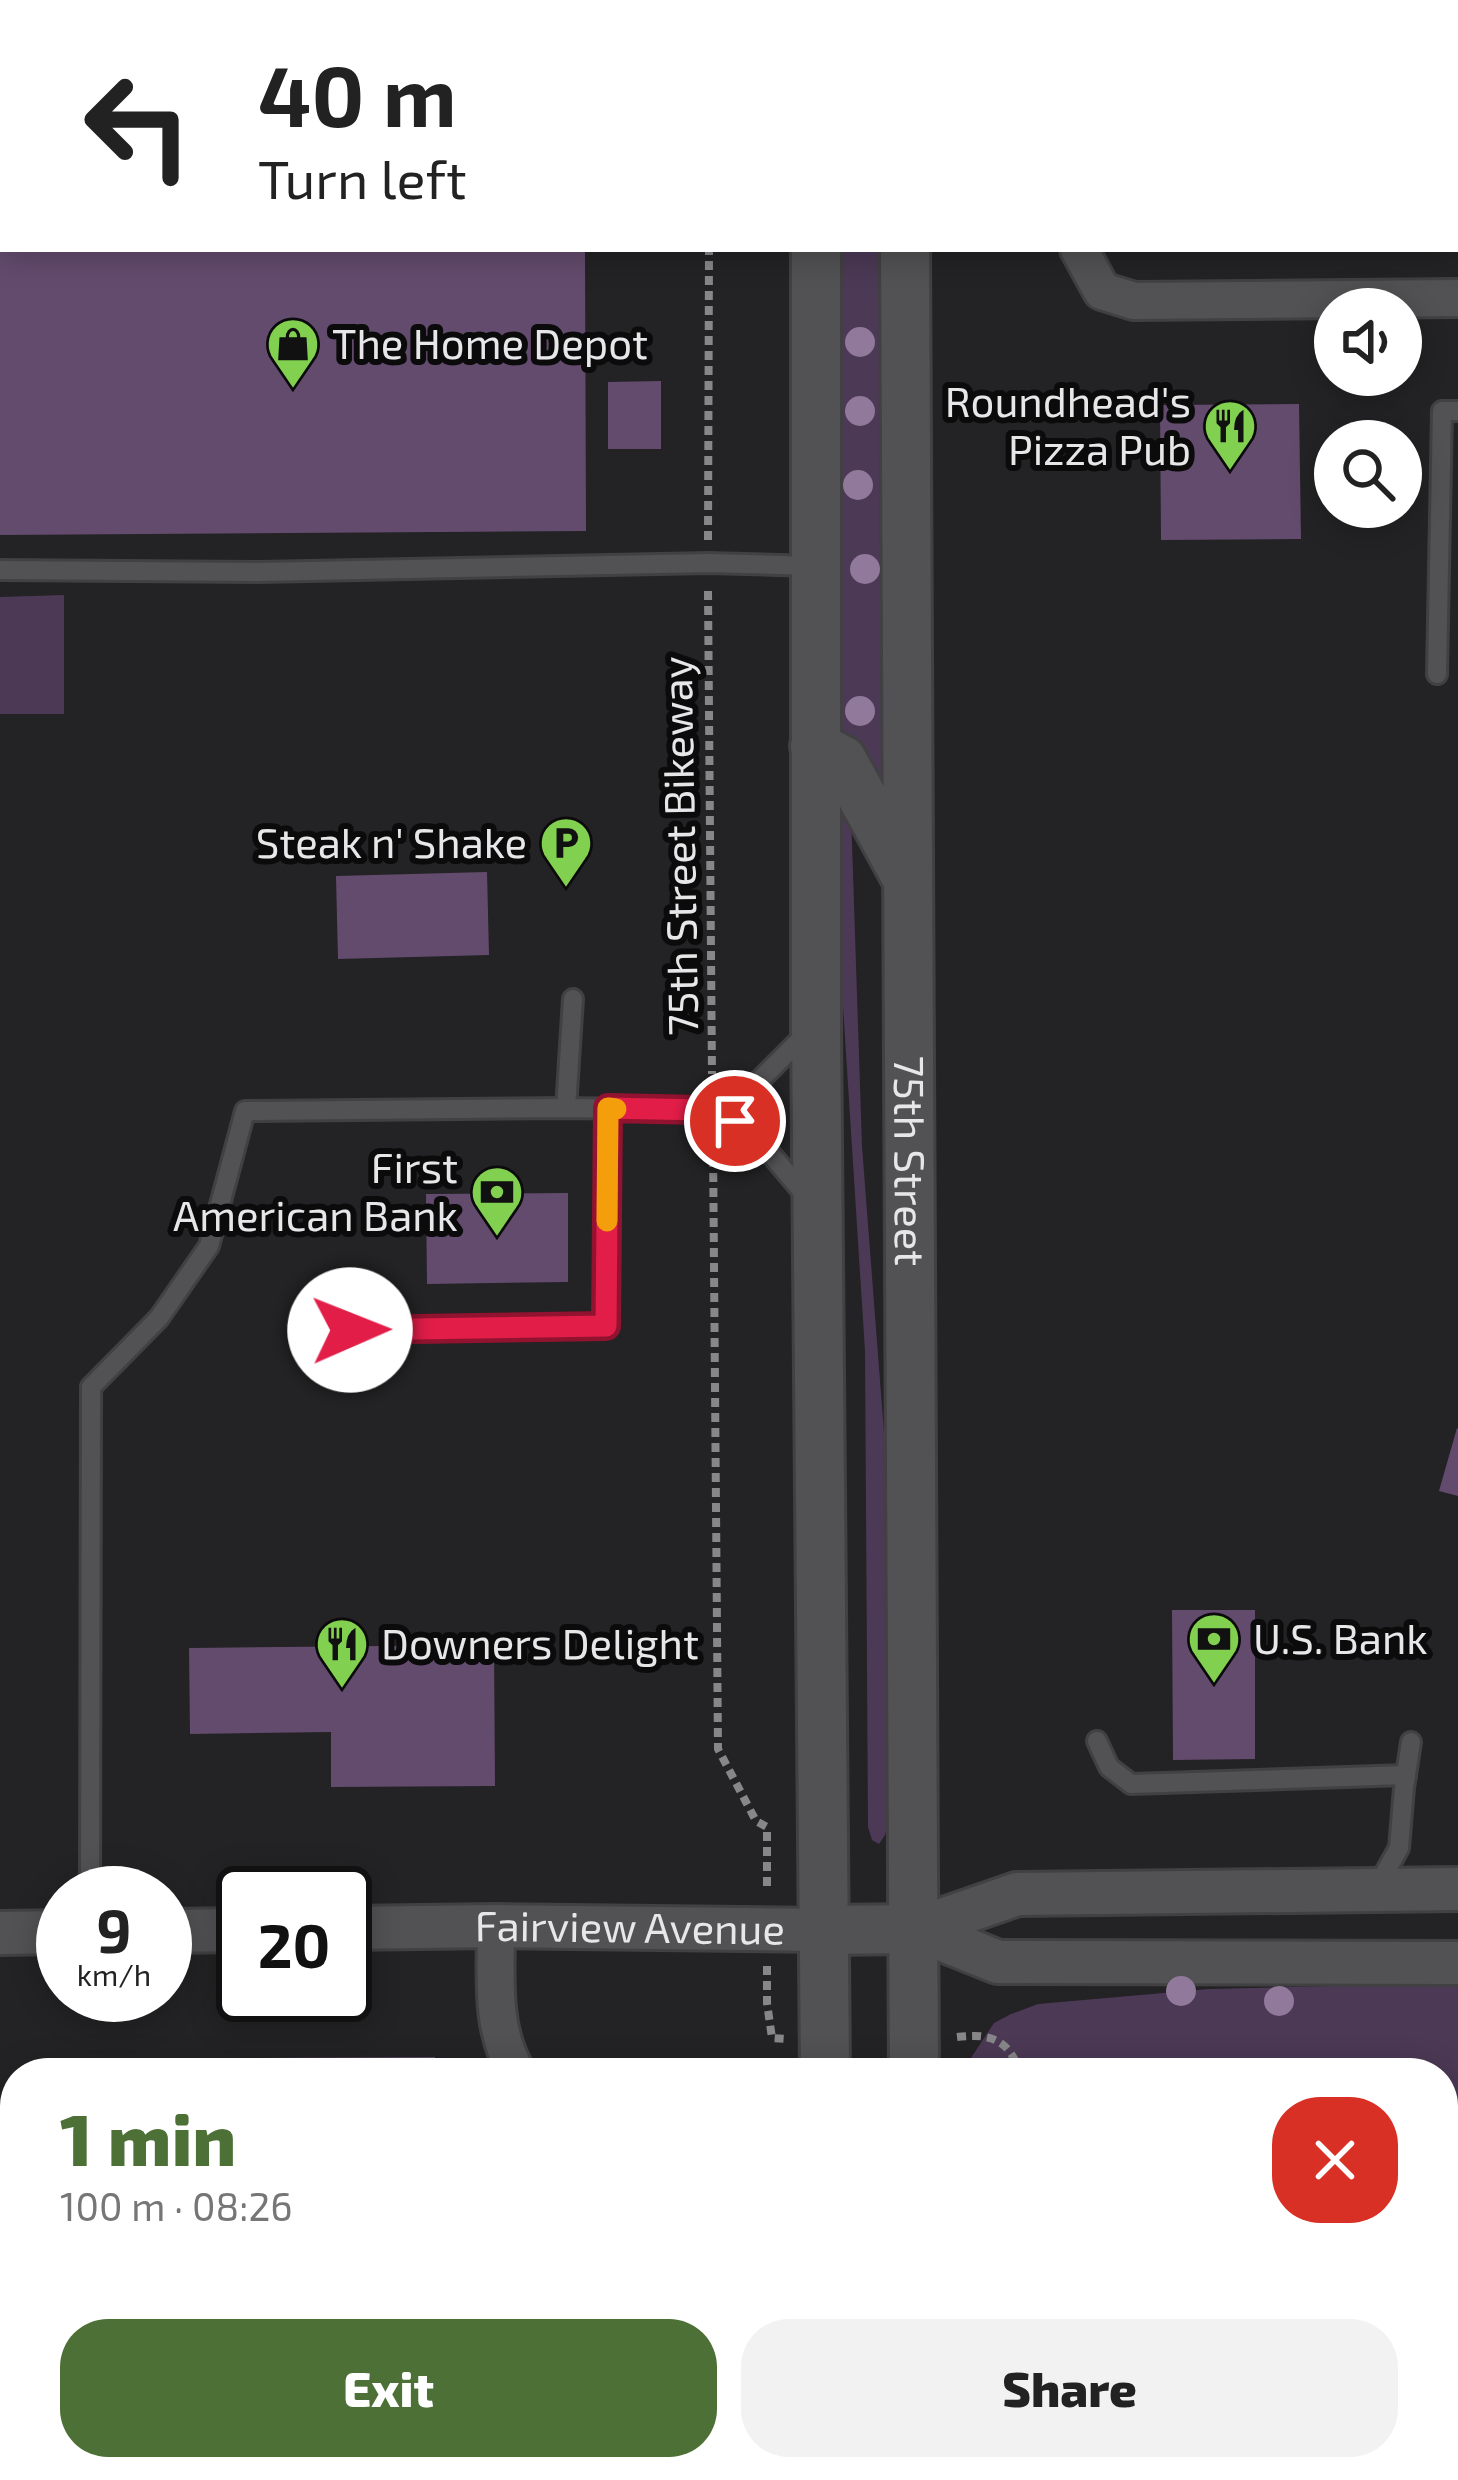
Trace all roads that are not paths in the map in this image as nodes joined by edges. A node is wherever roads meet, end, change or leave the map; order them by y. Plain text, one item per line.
1 (816, 252) edge
2 (904, 252) edge
3 (1080, 252) edge
4 (1458, 298) edge
5 (1458, 411) edge
6 (817, 566) junction
7 (0, 570) edge
8 (1437, 674) dead end
9 (815, 746) junction
10 (908, 880) junction
11 (573, 999) dead end
12 (816, 1025) junction
13 (566, 1108) junction
14 (608, 1108) junction
15 (709, 1108) junction
16 (818, 1210) junction
17 (350, 1330) dead end
18 (1097, 1741) dead end
19 (1411, 1742) dead end
20 (1405, 1781) junction
21 (90, 1866) edge
22 (1458, 1889) edge
23 (1376, 1890) junction
24 (496, 1926) junction
25 (372, 1928) edge
26 (824, 1930) junction
27 (916, 1930) junction
28 (36, 1932) edge
29 (0, 1933) edge
30 (1458, 1963) edge
31 (812, 2056) edge
32 (510, 2058) edge
33 (914, 2058) edge

1 - 6 main road
2 - 10 main road, 75th Street
3 - 4 street
5 - 8 lane
6 - 7 lane
6 - 9 main road
9 - 10 main road
9 - 12 main road
10 - 27 main road, 75th Street
11 - 13 lane
12 - 15 lane
12 - 16 main road
13 - 14 lane
13 - 21 lane
14 - 15 lane
14 - 17 lane
15 - 16 lane
16 - 26 main road
18 - 20 lane
19 - 20 lane
20 - 23 lane
22 - 23 street, Fairview Avenue
23 - 27 street, Fairview Avenue
24 - 25 street, Fairview Avenue
24 - 26 street, Fairview Avenue
24 - 32 street
26 - 27 main road, Fairview Avenue
26 - 31 main road
27 - 30 street, Fairview Avenue
27 - 33 main road, 75th Street
28 - 29 street

